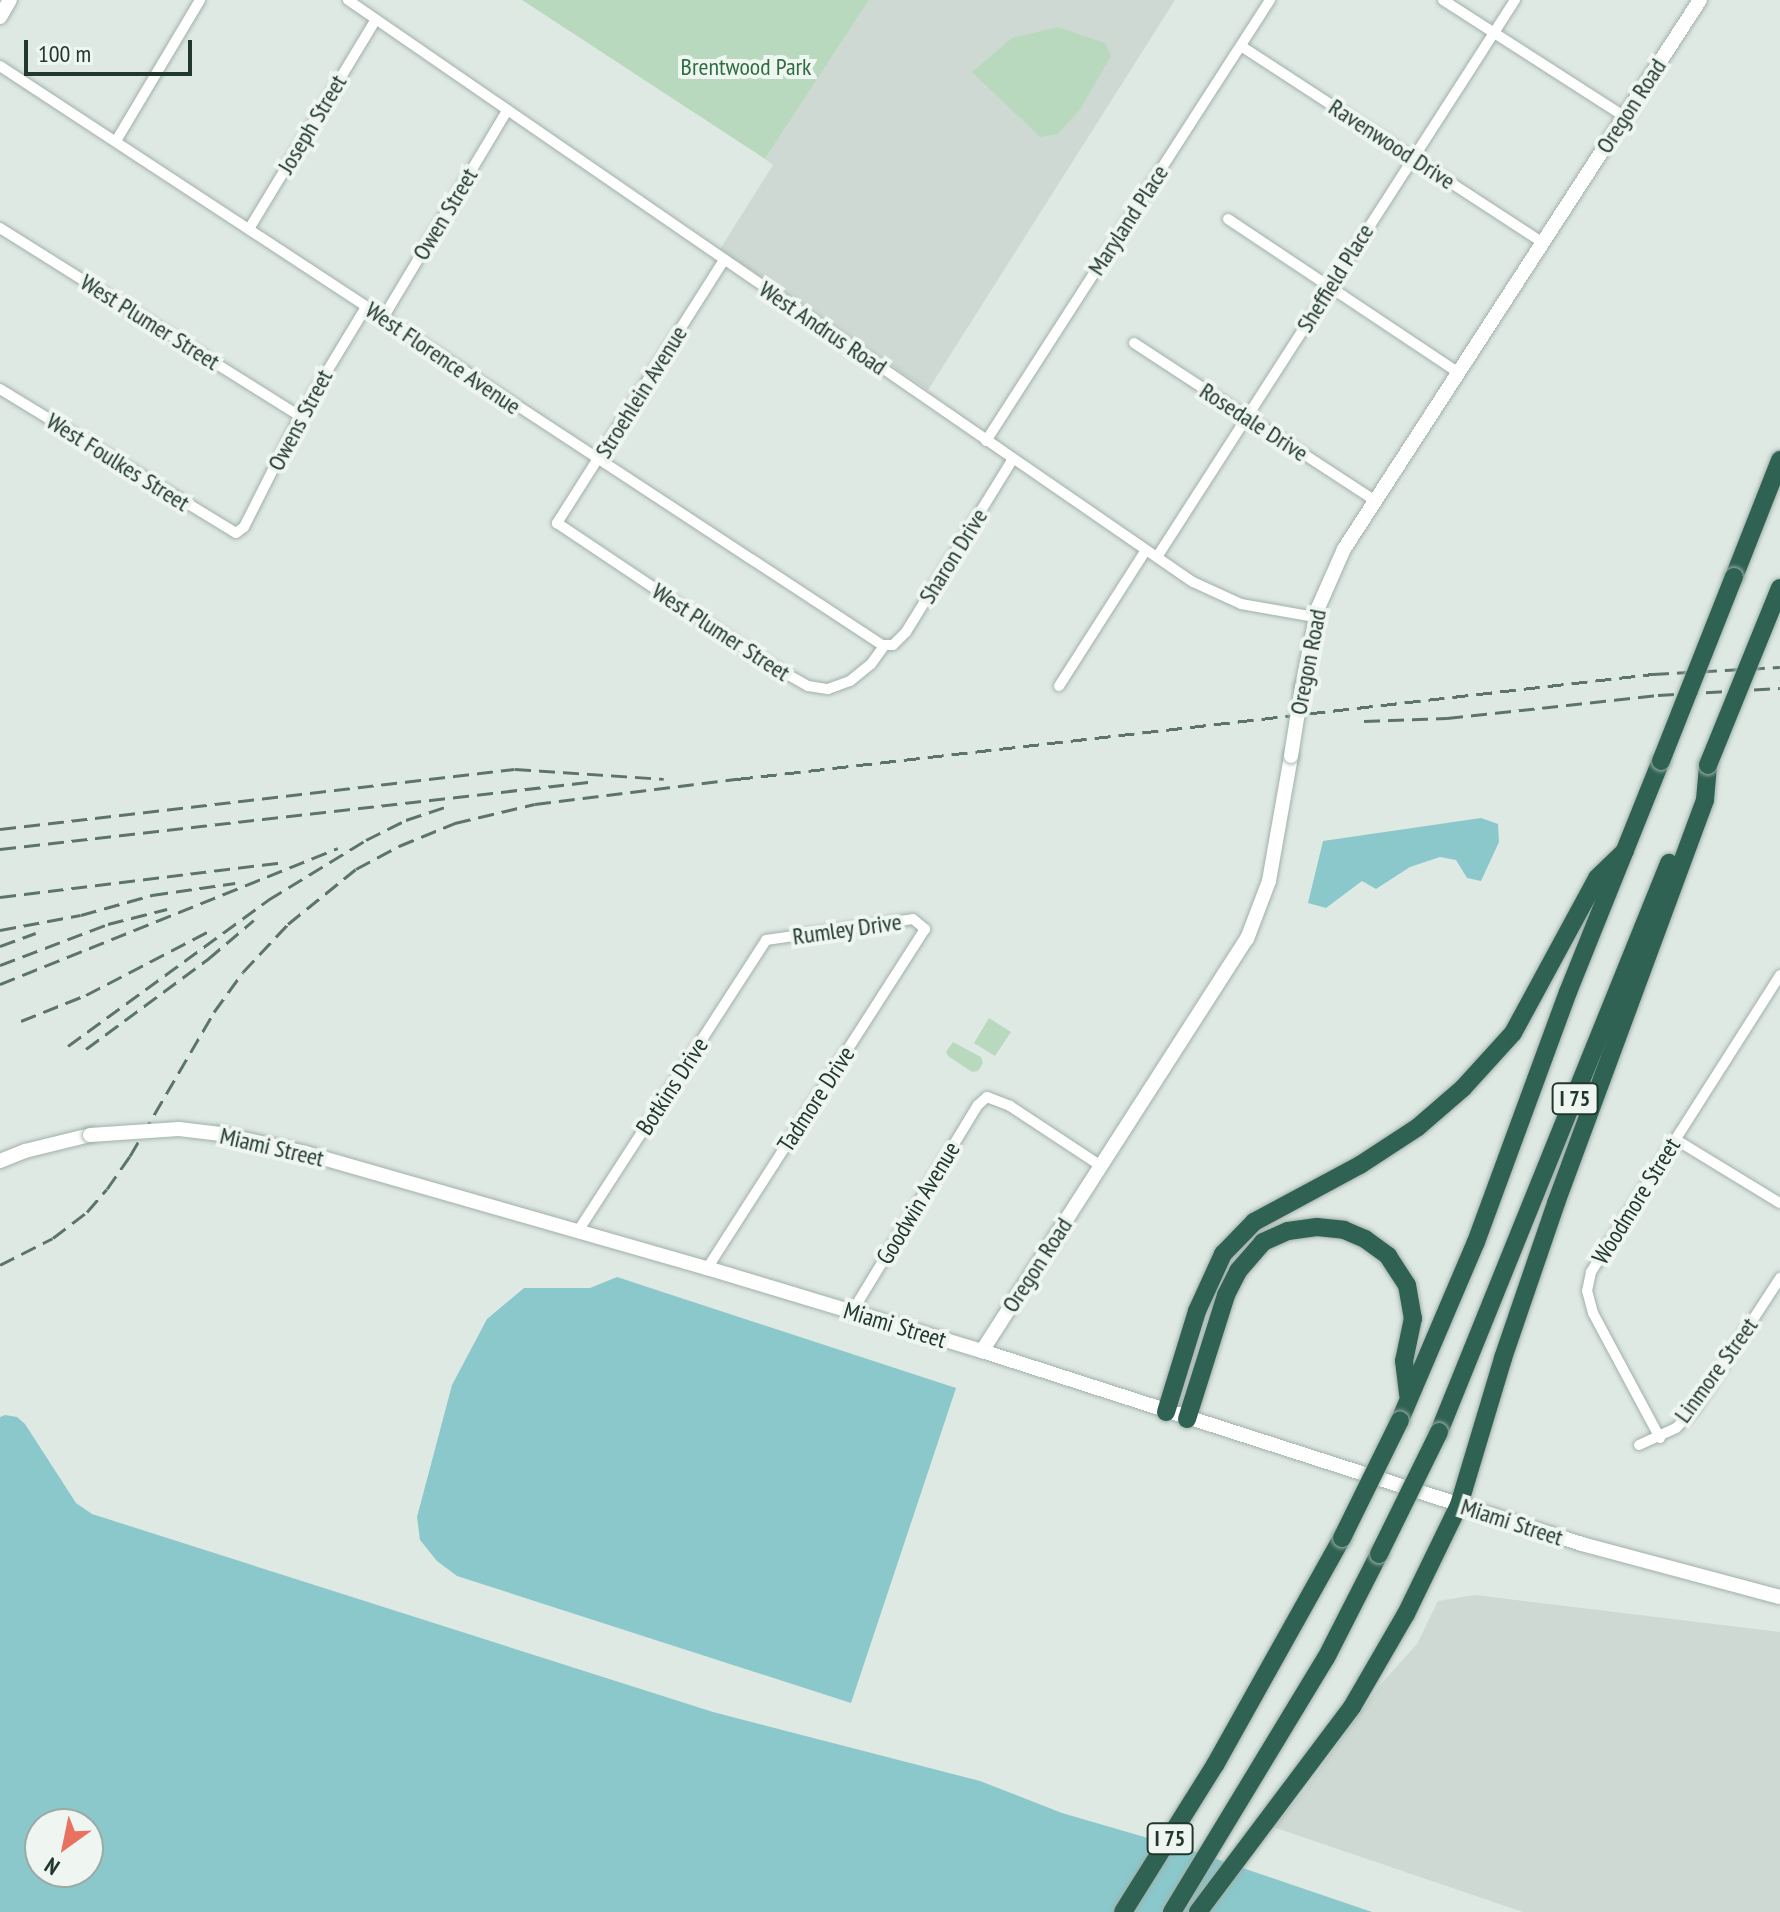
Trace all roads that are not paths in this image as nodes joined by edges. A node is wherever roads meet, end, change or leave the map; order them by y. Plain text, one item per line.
1 (10, 0) edge
2 (200, 0) edge
3 (348, 0) edge
4 (1270, 0) edge
5 (1443, 0) edge
6 (1515, 0) edge
7 (1700, 0) edge
8 (0, 17) edge
9 (376, 19) junction
10 (1494, 33) junction
11 (1241, 46) junction
12 (0, 66) edge
13 (507, 111) junction
14 (1625, 117) junction
15 (116, 141) junction
16 (1413, 158) junction
17 (1228, 219) dead end
18 (0, 228) edge
19 (249, 229) junction
20 (1543, 243) junction
21 (724, 260) junction
22 (1329, 288) junction
23 (366, 307) junction
24 (383, 318) junction
25 (1134, 343) dead end
26 (1457, 372) junction
27 (0, 389) edge
28 (300, 416) junction
29 (1246, 417) junction
30 (986, 441) junction
31 (1013, 459) junction
32 (597, 460) junction
33 (1780, 460) edge
34 (1375, 501) junction
35 (557, 523) joint
36 (236, 533) joint
37 (1146, 550) junction
38 (1157, 557) junction
39 (1780, 588) edge
40 (1315, 617) junction
41 (886, 646) junction
42 (1059, 686) dead end
43 (1708, 765) junction
44 (1625, 851) junction
45 (925, 929) joint
46 (766, 940) joint
47 (1780, 975) edge
48 (1675, 1139) junction
49 (0, 1161) edge
50 (1101, 1166) junction
51 (1780, 1203) edge
52 (578, 1231) junction
53 (707, 1268) junction
54 (1780, 1278) edge
55 (852, 1312) junction
56 (982, 1351) junction
57 (1409, 1399) junction
58 (1166, 1412) junction
59 (1187, 1419) junction
60 (1660, 1438) junction
61 (1639, 1445) dead end
62 (1459, 1505) junction
63 (1780, 1597) edge
64 (1123, 1912) edge
65 (1172, 1912) edge
66 (1198, 1912) edge

1 - 8 main road
2 - 15 street
3 - 9 street, West Andrus Road
4 - 11 street, Maryland Place
5 - 10 street
6 - 10 street, Sheffield Place
7 - 14 main road, Oregon Road
9 - 13 street, West Andrus Road
9 - 19 street, Joseph Street
10 - 14 street
10 - 16 street, Sheffield Place
11 - 16 street, Ravenwood Drive
11 - 30 street, Maryland Place
12 - 15 street, West Florence Avenue
13 - 21 street, West Andrus Road
13 - 24 street, Owen Street
14 - 20 main road, Oregon Road
15 - 19 street, West Florence Avenue
16 - 20 street, Ravenwood Drive
16 - 22 street, Sheffield Place
17 - 22 street
18 - 28 street, West Plumer Street
19 - 23 street, West Florence Avenue
20 - 26 main road, Oregon Road
21 - 30 street, West Andrus Road
21 - 32 street, Stroehlein Avenue
22 - 26 street
22 - 29 street, Sheffield Place
23 - 24 street, West Florence Avenue
23 - 28 street, Owens Street
24 - 32 street, West Florence Avenue
25 - 29 street, Rosedale Drive
26 - 34 main road, Oregon Road
27 - 36 street, West Foulkes Street
28 - 36 street, Owens Street
29 - 34 street, Rosedale Drive
29 - 38 street, Sheffield Place
30 - 31 street, West Andrus Road
31 - 37 street, West Andrus Road
31 - 41 street, Sharon Drive
32 - 35 street, Stroehlein Avenue
32 - 41 street, West Florence Avenue
33 - 44 highway, I 75, bridge
34 - 40 main road, Oregon Road
35 - 41 street, West Plumer Street
37 - 38 street, West Andrus Road
37 - 42 street
38 - 40 street, West Andrus Road
39 - 43 highway, I 75 / I 75, bridge
40 - 50 main road, Oregon Road, bridge
43 - 62 highway
43 - 65 highway, I 75 / I 75, bridge
44 - 57 highway, I 75
44 - 58 highway
45 - 46 street, Rumley Drive
45 - 53 street, Tadmore Drive
46 - 52 street, Botkins Drive
47 - 48 street, Woodmore Street
48 - 51 street
48 - 60 street, Woodmore Street
49 - 52 main road, Miami Street, bridge
50 - 55 street, Goodwin Avenue
50 - 56 main road, Oregon Road
52 - 53 main road, Miami Street
53 - 55 main road, Miami Street
54 - 60 street, Linmore Street
55 - 56 main road, Miami Street
56 - 58 main road, Miami Street
57 - 59 highway
57 - 64 highway, I 75, bridge
58 - 59 main road, Miami Street
59 - 62 main road, Miami Street
60 - 61 street, Linmore Street
62 - 63 main road, Miami Street
62 - 66 highway

